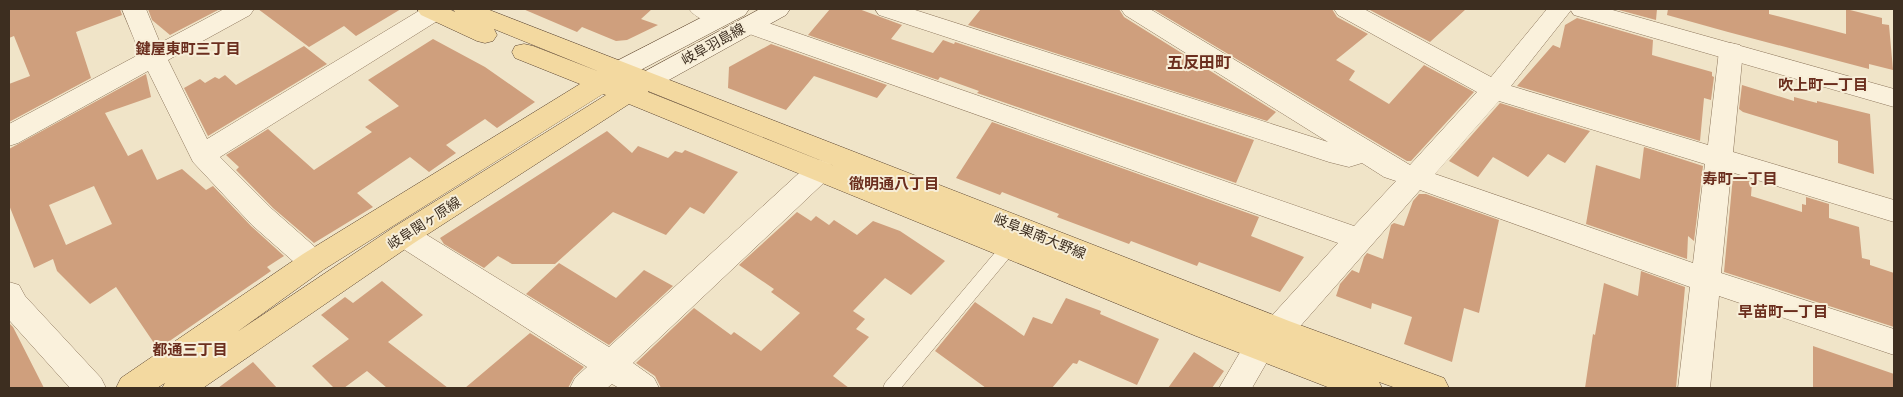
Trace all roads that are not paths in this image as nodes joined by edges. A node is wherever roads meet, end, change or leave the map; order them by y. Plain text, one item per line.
1 (134, 9) edge
2 (242, 9) edge
3 (465, 9) edge
4 (778, 9) edge
5 (887, 9) edge
6 (1132, 9) edge
7 (1346, 9) edge
8 (1560, 9) edge
9 (1582, 9) edge
10 (431, 10) edge
11 (727, 15) edge
12 (1731, 51) junction
13 (154, 57) junction
14 (625, 82) junction
15 (1494, 90) junction
16 (1894, 98) edge
17 (9, 136) edge
18 (1365, 152) junction
19 (202, 155) junction
20 (1719, 158) junction
21 (820, 170) junction
22 (1414, 178) junction
23 (1894, 211) edge
24 (404, 235) junction
25 (1359, 239) junction
26 (1009, 247) junction
27 (313, 262) junction
28 (1706, 280) junction
29 (9, 294) edge
30 (1269, 338) junction
31 (1894, 342) edge
32 (611, 365) junction
33 (1241, 386) edge
34 (90, 388) edge
35 (132, 388) edge
36 (178, 388) edge
37 (586, 388) edge
38 (643, 388) edge
39 (891, 388) edge
40 (1366, 388) edge
41 (1433, 388) edge
42 (1694, 388) edge

1 - 13 street
2 - 13 street
3 - 14 main road
4 - 11 street, 岐阜羽島線
5 - 18 street
6 - 18 street
7 - 15 street
8 - 15 street
9 - 12 street
10 - 14 main road
10 - 19 street
11 - 14 street, 岐阜羽島線
11 - 25 street
12 - 16 street
12 - 20 street
13 - 17 street
13 - 19 street
14 - 21 main road, 岐阜巣南大野線
14 - 24 main road, 岐阜関ヶ原線
14 - 27 main road, 岐阜関ヶ原線
14 - 30 main road, 岐阜巣南大野線
15 - 20 street
15 - 22 street
18 - 22 street
19 - 27 street
20 - 23 street
20 - 28 street
21 - 26 main road, 岐阜巣南大野線
21 - 32 street
22 - 25 street
22 - 28 street
24 - 32 street
24 - 36 main road, 岐阜関ヶ原線
25 - 30 street
26 - 30 main road, 岐阜巣南大野線
26 - 39 lane
27 - 35 main road, 岐阜関ヶ原線
28 - 31 street
28 - 42 street
29 - 34 street
30 - 33 street
30 - 40 main road, 岐阜巣南大野線
30 - 41 main road, 岐阜巣南大野線
32 - 37 street
32 - 38 street

